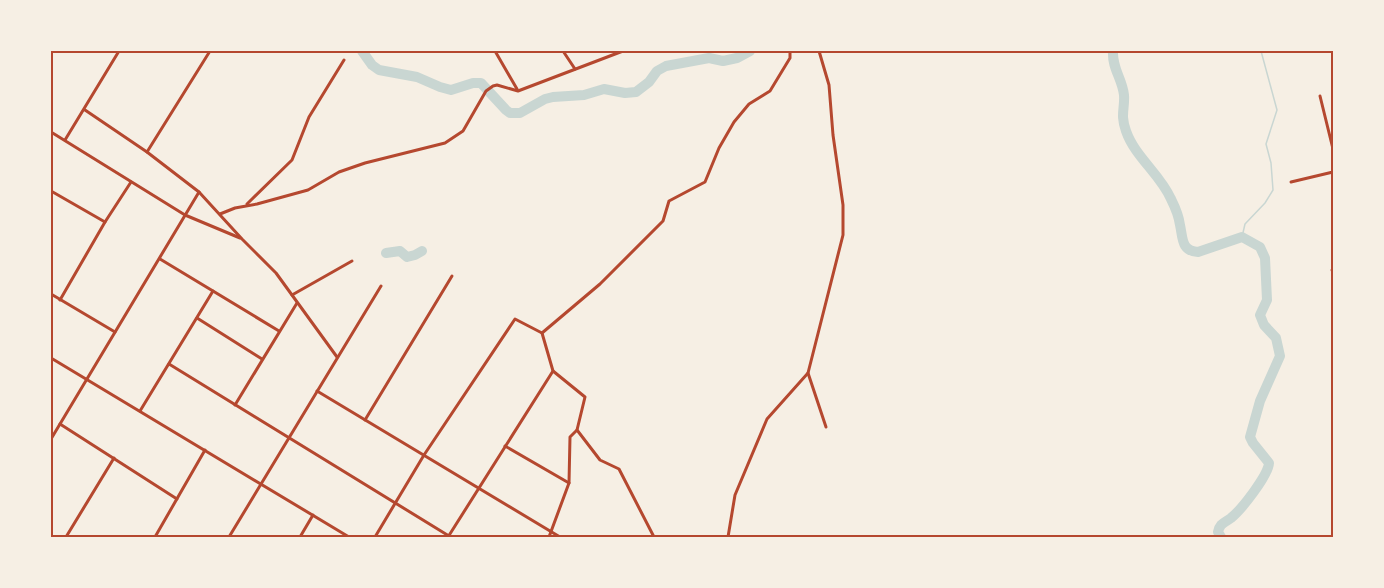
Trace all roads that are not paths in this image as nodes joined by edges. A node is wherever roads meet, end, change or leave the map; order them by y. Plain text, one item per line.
1 (119, 51) edge
2 (210, 51) edge
3 (495, 51) edge
4 (563, 51) edge
5 (623, 51) edge
6 (790, 51) edge
7 (819, 51) edge
8 (344, 60) dead end
9 (575, 69) junction
10 (518, 91) junction
11 (1320, 96) dead end
12 (85, 110) junction
13 (51, 132) edge
14 (65, 140) junction
15 (1333, 148) edge
16 (147, 152) junction
17 (1333, 172) edge
18 (131, 182) junction
19 (1291, 182) dead end
20 (51, 191) edge
21 (199, 192) junction
22 (246, 205) junction
23 (220, 214) junction
24 (185, 215) junction
25 (105, 222) junction
26 (242, 239) junction
27 (160, 259) junction
28 (352, 261) dead end
29 (452, 276) dead end
30 (381, 286) dead end
31 (213, 291) junction
32 (51, 294) edge
33 (292, 295) junction
34 (60, 300) junction
35 (297, 303) junction
36 (197, 318) junction
37 (279, 331) junction
38 (115, 332) junction
39 (542, 333) junction
40 (337, 357) junction
41 (51, 358) edge
42 (262, 359) junction
43 (169, 364) junction
44 (553, 371) junction
45 (808, 373) junction
46 (87, 379) junction
47 (317, 391) junction
48 (235, 405) junction
49 (140, 411) junction
50 (365, 420) junction
51 (60, 423) junction
52 (826, 427) dead end
53 (576, 430) junction
54 (289, 437) junction
55 (51, 439) edge
56 (505, 446) junction
57 (205, 450) junction
58 (424, 455) junction
59 (114, 458) junction
60 (569, 483) junction
61 (261, 484) junction
62 (479, 488) junction
63 (177, 499) junction
64 (395, 504) junction
65 (313, 515) junction
66 (552, 532) junction
67 (66, 536) edge
68 (72, 537) edge
69 (154, 537) edge
70 (229, 537) edge
71 (300, 537) edge
72 (349, 537) edge
73 (375, 537) edge
74 (449, 537) edge
75 (549, 537) edge
76 (560, 537) edge
77 (654, 537) edge
78 (728, 537) edge

1 - 12 street
2 - 16 street
3 - 10 street
4 - 9 street
5 - 9 street
6 - 39 street
7 - 45 street
8 - 22 street
9 - 10 street
10 - 22 street
11 - 15 street
12 - 14 street
12 - 16 street
13 - 14 street
14 - 18 street
16 - 21 street
17 - 19 street
18 - 24 street
18 - 25 street
20 - 25 street
21 - 23 street
21 - 24 street
22 - 23 street
23 - 26 street
24 - 26 street
24 - 27 street
25 - 34 street
26 - 33 street
27 - 31 street
27 - 38 street
28 - 33 street
29 - 50 street
30 - 40 street
31 - 36 street
31 - 37 street
32 - 34 street
33 - 35 street
34 - 38 street
35 - 37 street
35 - 40 street
36 - 42 street
36 - 43 street
37 - 42 street
38 - 46 street
39 - 44 street
39 - 58 street
40 - 47 street
41 - 46 street
42 - 48 street
43 - 48 street
43 - 49 street
44 - 53 street
44 - 56 street
45 - 52 street
45 - 78 street
46 - 49 street
46 - 51 street
47 - 50 street
47 - 54 street
48 - 54 street
49 - 57 street
50 - 58 street
51 - 55 street
51 - 59 street
53 - 60 street
53 - 77 street
54 - 61 street
54 - 64 street
56 - 60 street
56 - 62 street
57 - 61 street
57 - 63 street
58 - 62 street
58 - 64 street
59 - 63 street
59 - 67 street
60 - 66 street
61 - 65 street
61 - 70 street
62 - 66 street
62 - 74 street
63 - 69 street
64 - 73 street
64 - 74 street
65 - 71 street
65 - 72 street
66 - 75 street
66 - 76 street
67 - 68 street

